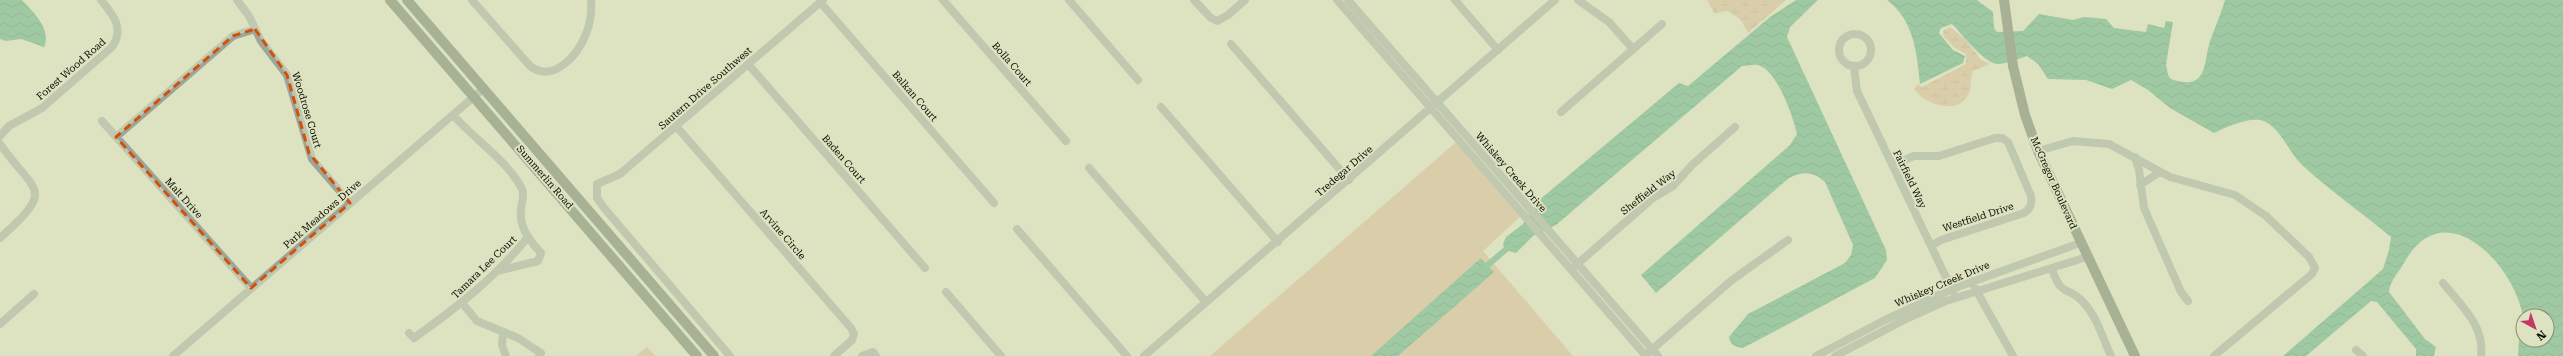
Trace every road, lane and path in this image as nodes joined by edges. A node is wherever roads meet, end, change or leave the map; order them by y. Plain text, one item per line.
1 (101, 0) edge
2 (237, 0) edge
3 (390, 0) edge
4 (407, 0) edge
5 (472, 0) edge
6 (591, 0) edge
7 (943, 0) edge
8 (1068, 0) edge
9 (1194, 0) edge
10 (1245, 0) edge
11 (1337, 0) edge
12 (1348, 0) edge
13 (1455, 0) edge
14 (1555, 0) edge
15 (1578, 0) edge
16 (2004, 0) edge
17 (821, 1) edge
18 (1662, 24) dead end
19 (255, 29) junction
20 (1231, 44) dead end
21 (1633, 49) junction
22 (1498, 50) junction
23 (748, 64) junction
24 (1854, 67) junction
25 (1138, 80) dead end
26 (484, 88) junction
27 (474, 96) junction
28 (1438, 103) junction
29 (1160, 107) dead end
30 (1431, 108) junction
31 (1561, 112) dead end
32 (453, 115) junction
33 (102, 121) dead end
34 (676, 126) junction
35 (1735, 127) dead end
36 (0, 136) edge
37 (116, 137) junction
38 (1066, 141) dead end
39 (0, 144) edge
40 (2038, 151) junction
41 (2135, 157) junction
42 (1892, 165) junction
43 (1089, 168) dead end
44 (2160, 172) junction
45 (1349, 180) junction
46 (2140, 185) junction
47 (350, 203) junction
48 (994, 204) dead end
49 (1017, 229) dead end
50 (1547, 235) junction
51 (0, 238) edge
52 (527, 238) junction
53 (1788, 240) dead end
54 (1278, 242) junction
55 (2080, 243) junction
56 (1931, 246) junction
57 (2087, 257) junction
58 (1578, 264) junction
59 (925, 268) dead end
60 (2052, 269) junction
61 (1571, 270) junction
62 (497, 271) junction
63 (1971, 281) junction
64 (2443, 283) dead end
65 (251, 288) junction
66 (1952, 289) junction
67 (946, 292) dead end
68 (1976, 292) junction
69 (34, 294) dead end
70 (1956, 298) junction
71 (2188, 301) dead end
72 (1206, 302) junction
73 (462, 303) junction
74 (0, 324) edge
75 (503, 332) junction
76 (409, 333) dead end
77 (2356, 350) dead end
78 (875, 354) edge
79 (1648, 354) edge
80 (173, 356) edge
81 (506, 356) edge
82 (538, 356) edge
83 (697, 356) edge
84 (714, 356) edge
85 (730, 356) edge
86 (834, 356) edge
87 (862, 356) edge
88 (1001, 356) edge
89 (1127, 356) edge
90 (1144, 356) edge
91 (1658, 356) edge
92 (1818, 356) edge
93 (1835, 356) edge
94 (2013, 356) edge
95 (2111, 356) edge
96 (2134, 356) edge
97 (2214, 356) edge
98 (2363, 356) edge
99 (2481, 356) edge

1 - 36 street, Forest Wood Road
2 - 19 street, Woodrose Court
3 - 27 main road, Summerlin Road
4 - 26 main road, Summerlin Road
5 - 6 street
7 - 38 street, Bolla Court
8 - 25 street
9 - 10 street
11 - 30 street, Whiskey Creek Drive
12 - 28 street, Whiskey Creek Drive
13 - 22 street
14 - 22 street, Tredegar Drive
15 - 21 street
16 - 40 main road, McGregor Boulevard
17 - 23 street, Sautern Drive Southwest
17 - 48 street, Balkan Court
18 - 21 street
19 - 37 street
19 - 47 street, Woodrose Court
20 - 45 street
21 - 31 street
22 - 28 street, Tredegar Drive
23 - 34 street, Sautern Drive Southwest
23 - 59 street, Baden Court
24 - 24 street
24 - 42 street, Fairfield Way
26 - 27 street, Park Meadows Drive
26 - 84 main road, Summerlin Road
27 - 32 street, Park Meadows Drive
27 - 83 main road, Summerlin Road
28 - 30 street, Tredegar Drive
28 - 50 street, Whiskey Creek Drive
29 - 54 street
30 - 45 street, Tredegar Drive
30 - 50 street, Whiskey Creek Drive
32 - 47 street, Park Meadows Drive
32 - 52 street, Tamara Lee Court
33 - 37 street, Malt Drive
34 - 85 street, Sautern Drive Southwest
34 - 86 street, Arvine Circle
35 - 58 street, Sheffield Way
37 - 65 street, Malt Drive
39 - 51 street
40 - 41 street
40 - 55 main road, McGregor Boulevard
41 - 44 street
41 - 46 street
42 - 56 street, Fairfield Way
42 - 56 street, Westfield Drive
43 - 72 street
44 - 46 street
44 - 97 street
45 - 54 street, Tredegar Drive
46 - 71 street
47 - 65 street, Park Meadows Drive
49 - 89 street
50 - 58 street, Whiskey Creek Drive
50 - 61 street, Whiskey Creek Drive
52 - 62 street, Tamara Lee Court
52 - 62 street
53 - 79 street
54 - 72 street, Tredegar Drive
55 - 57 main road, McGregor Boulevard
55 - 63 street, Whiskey Creek Drive
56 - 66 street, Fairfield Way
57 - 60 street, Whiskey Creek Drive
57 - 96 main road, McGregor Boulevard
58 - 61 street, Sheffield Way
58 - 79 street, Whiskey Creek Drive
60 - 68 street, Whiskey Creek Drive
60 - 95 street
61 - 79 street, Whiskey Creek Drive
62 - 73 street, Tamara Lee Court
63 - 66 street, Whiskey Creek Drive
63 - 68 street
64 - 99 street
65 - 80 street, Park Meadows Drive
66 - 70 street, Fairfield Way
66 - 92 street, Whiskey Creek Drive
67 - 88 street
68 - 70 street, Whiskey Creek Drive
68 - 94 street
69 - 74 street
70 - 93 street, Whiskey Creek Drive
72 - 90 street, Tredegar Drive
73 - 75 street
73 - 76 street, Tamara Lee Court
75 - 81 street
75 - 82 street
77 - 98 street
78 - 87 street
79 - 91 street, Whiskey Creek Drive

